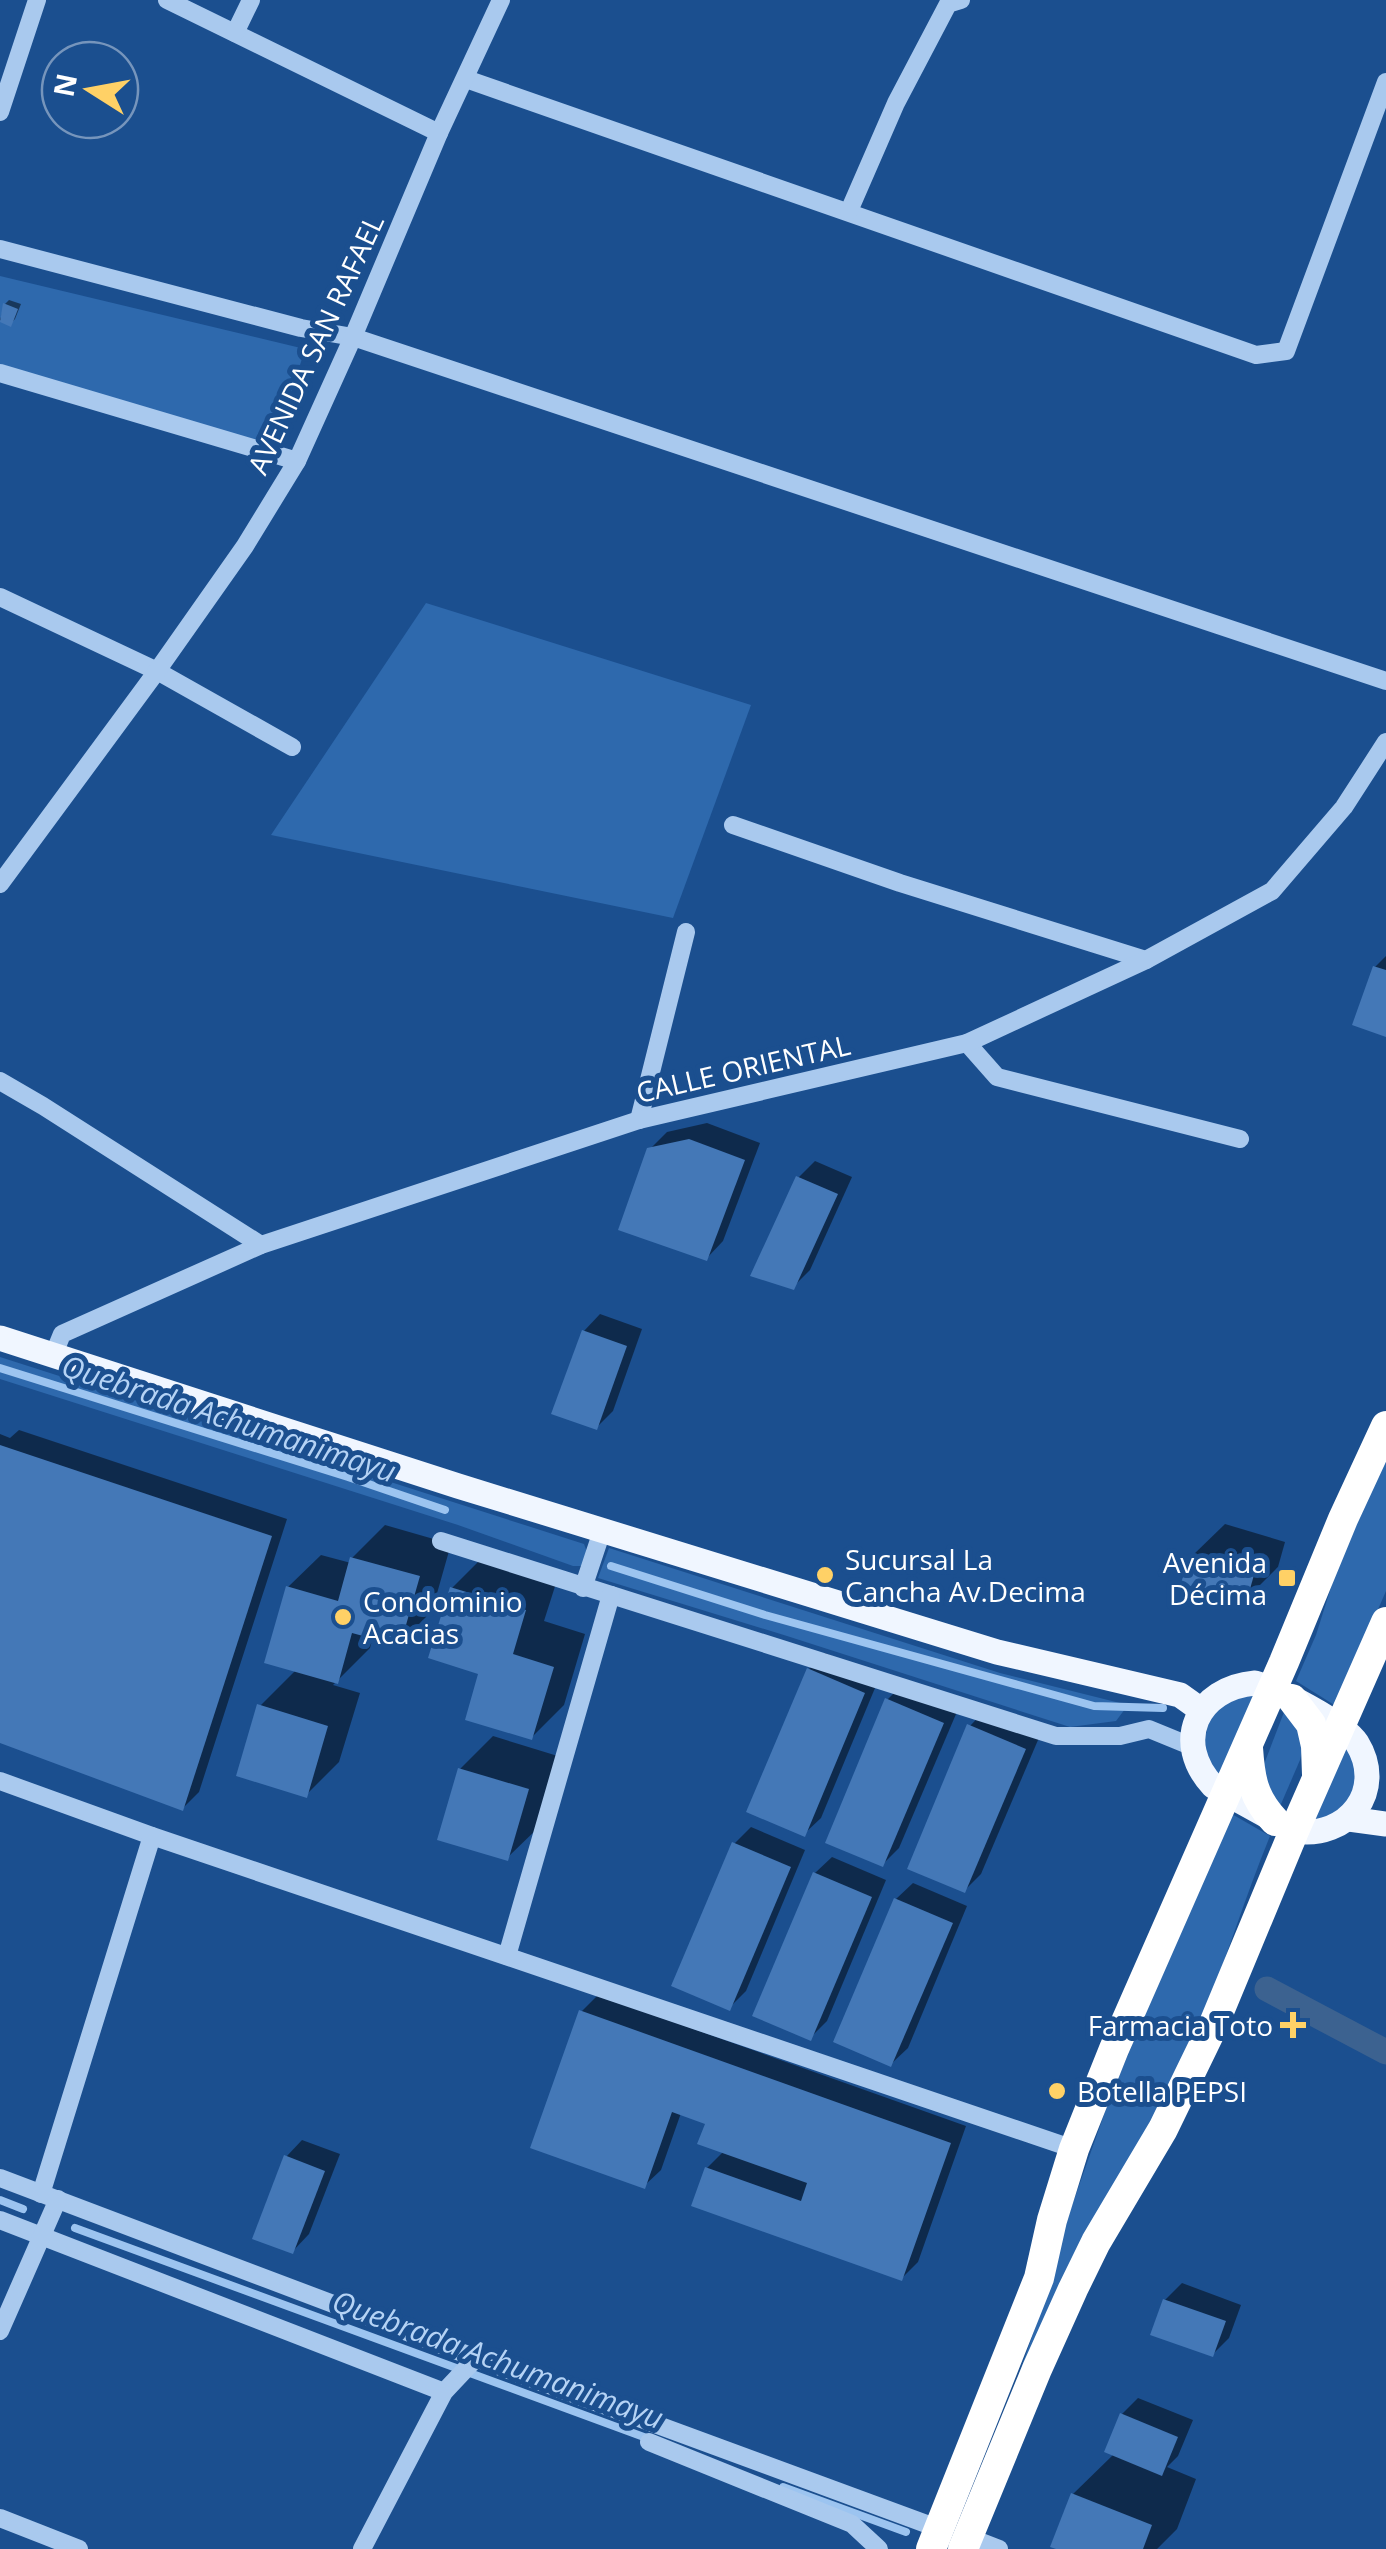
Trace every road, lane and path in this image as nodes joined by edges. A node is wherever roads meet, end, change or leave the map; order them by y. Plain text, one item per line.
1 (37, 0) edge
2 (168, 0) edge
3 (251, 0) edge
4 (501, 0) edge
5 (949, 1) edge
6 (235, 33) junction
7 (466, 79) junction
8 (1386, 82) edge
9 (0, 112) edge
10 (439, 133) junction
11 (849, 211) junction
12 (0, 249) edge
13 (354, 336) junction
14 (0, 374) edge
15 (296, 461) junction
16 (0, 597) edge
17 (157, 671) junction
18 (1386, 681) edge
19 (1386, 742) edge
20 (292, 748) dead end
21 (733, 825) dead end
22 (0, 884) edge
23 (686, 932) dead end
24 (1146, 960) junction
25 (967, 1043) junction
26 (0, 1081) edge
27 (639, 1120) junction
28 (1240, 1139) dead end
29 (261, 1245) junction
30 (0, 1338) edge
31 (52, 1356) junction
32 (1386, 1426) edge
33 (602, 1531) junction
34 (440, 1541) dead end
35 (583, 1588) junction
36 (611, 1595) junction
37 (1386, 1622) edge
38 (1282, 1693) junction
39 (1202, 1710) junction
40 (1340, 1726) junction
41 (1247, 1744) junction
42 (1193, 1747) junction
43 (1377, 1774) edge
44 (1317, 1778) junction
45 (0, 1781) edge
46 (1226, 1794) junction
47 (1349, 1818) junction
48 (1386, 1824) edge
49 (1284, 1826) junction
50 (152, 1836) junction
51 (507, 1956) junction
52 (1074, 2148) junction
53 (0, 2178) edge
54 (50, 2196) junction
55 (0, 2220) edge
56 (43, 2237) junction
57 (0, 2331) edge
58 (474, 2360) junction
59 (450, 2386) junction
60 (649, 2442) dead end
61 (0, 2518) edge
62 (951, 2541) edge
63 (78, 2549) edge
64 (362, 2549) edge
65 (879, 2549) edge
66 (998, 2549) edge

1 - 9 street
2 - 6 street
3 - 6 street
4 - 7 street, AVENIDA SAN RAFAEL
5 - 11 street
6 - 10 street
7 - 10 street, AVENIDA SAN RAFAEL
7 - 11 street
8 - 11 street
10 - 13 street, AVENIDA SAN RAFAEL
12 - 13 street
13 - 15 street, AVENIDA SAN RAFAEL
13 - 18 street
14 - 15 street
15 - 17 street, AVENIDA SAN RAFAEL
16 - 17 street
17 - 20 street
17 - 22 street, AVENIDA SAN RAFAEL
19 - 24 street, CALLE ORIENTAL
21 - 24 street
23 - 27 street
24 - 25 street, CALLE ORIENTAL
25 - 27 street, CALLE ORIENTAL
25 - 28 street
26 - 29 street
27 - 29 street, CALLE ORIENTAL
29 - 31 street, CALLE ORIENTAL
30 - 31 main road
31 - 33 main road
32 - 38 highway
33 - 35 street
33 - 39 main road
34 - 35 street
35 - 36 street
36 - 42 street
36 - 51 street
37 - 40 highway
38 - 39 main road
38 - 40 main road
38 - 41 highway
38 - 44 highway
39 - 42 main road
40 - 43 main road
40 - 44 highway
41 - 46 highway
41 - 49 highway
42 - 46 main road
43 - 47 main road
44 - 49 highway
45 - 50 street
46 - 49 main road
46 - 52 highway
47 - 48 main road
47 - 49 main road
49 - 62 highway
50 - 51 street
50 - 54 street
51 - 52 street
52 - 62 highway
53 - 54 street
54 - 56 street
54 - 58 street
55 - 56 street
56 - 57 street
56 - 59 street
58 - 59 street
58 - 62 street
59 - 64 street
60 - 65 street
61 - 63 street
62 - 66 street

